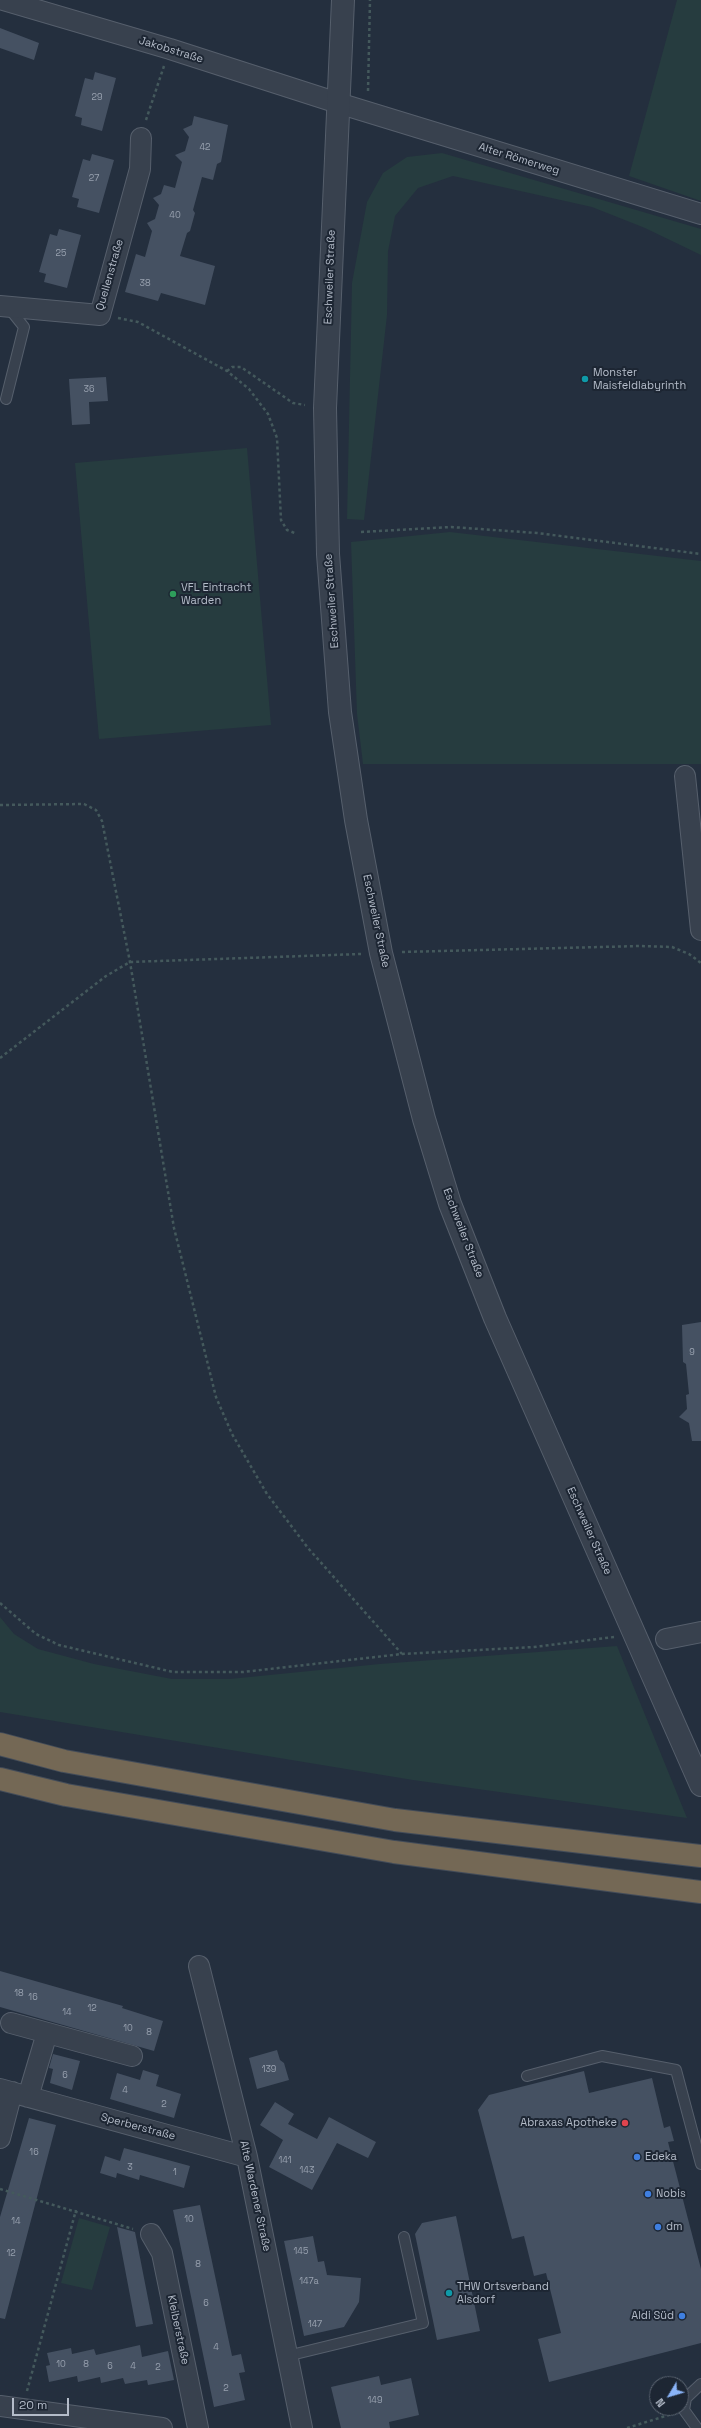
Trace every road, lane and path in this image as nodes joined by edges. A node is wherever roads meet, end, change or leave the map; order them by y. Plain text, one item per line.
1 (3, 0) edge
2 (343, 0) edge
3 (370, 0) edge
4 (170, 49) junction
5 (338, 103) junction
6 (367, 112) junction
7 (141, 138) joint
8 (701, 214) edge
9 (4, 307) edge
10 (100, 315) junction
11 (227, 372) junction
12 (6, 399) dead end
13 (325, 408) junction
14 (361, 532) dead end
15 (297, 534) dead end
16 (701, 554) edge
17 (685, 776) dead end
18 (0, 805) edge
19 (701, 930) edge
20 (381, 953) junction
21 (130, 962) junction
22 (701, 963) edge
23 (0, 1058) edge
24 (0, 1603) edge
25 (701, 1632) edge
26 (633, 1634) junction
27 (666, 1639) dead end
28 (402, 1654) junction
29 (0, 1744) edge
30 (0, 1779) edge
31 (701, 1785) edge
32 (701, 1856) edge
33 (701, 1892) edge
34 (199, 1966) dead end
35 (11, 2023) dead end
36 (47, 2033) junction
37 (132, 2056) dead end
38 (527, 2076) dead end
39 (13, 2092) edge
40 (0, 2138) edge
41 (247, 2157) junction
42 (701, 2164) edge
43 (0, 2189) edge
44 (76, 2210) junction
45 (151, 2234) joint
46 (404, 2237) dead end
47 (287, 2356) junction
48 (701, 2384) edge
49 (689, 2395) edge
50 (0, 2406) edge
51 (22, 2410) junction
52 (665, 2416) edge
53 (688, 2416) edge
54 (162, 2428) edge
55 (198, 2428) edge
56 (302, 2428) edge
57 (627, 2428) edge
58 (697, 2428) edge

1 - 4 street, Jakobstraße
2 - 5 street, Eschweiler Straße
3 - 6 path
4 - 5 street, Jakobstraße
4 - 7 path
5 - 6 street, Alter Römerweg
5 - 13 street, Eschweiler Straße
6 - 8 street, Alter Römerweg
7 - 10 street, Quellenstraße
9 - 10 street, Quellenstraße
9 - 12 lane
10 - 11 path
11 - 13 path
11 - 15 path
13 - 20 street, Eschweiler Straße
14 - 16 path
17 - 19 street
18 - 21 path
20 - 21 path
20 - 22 path
20 - 26 street, Eschweiler Straße
21 - 23 path
21 - 28 path
24 - 28 path
25 - 27 street
26 - 28 path
26 - 31 street, Eschweiler Straße
29 - 32 highway
30 - 33 highway
34 - 41 street, Alte Wardener Straße
35 - 36 street
36 - 37 street
36 - 39 street
38 - 42 lane
39 - 40 street
39 - 41 street, Sperberstraße
41 - 47 street, Alte Wardener Straße
43 - 44 path
44 - 45 path
44 - 51 path
45 - 55 street, Kleiberstraße
46 - 47 lane
47 - 56 street, Alte Wardener Straße
48 - 49 lane
50 - 51 street
51 - 54 street
52 - 57 path
53 - 58 lane

